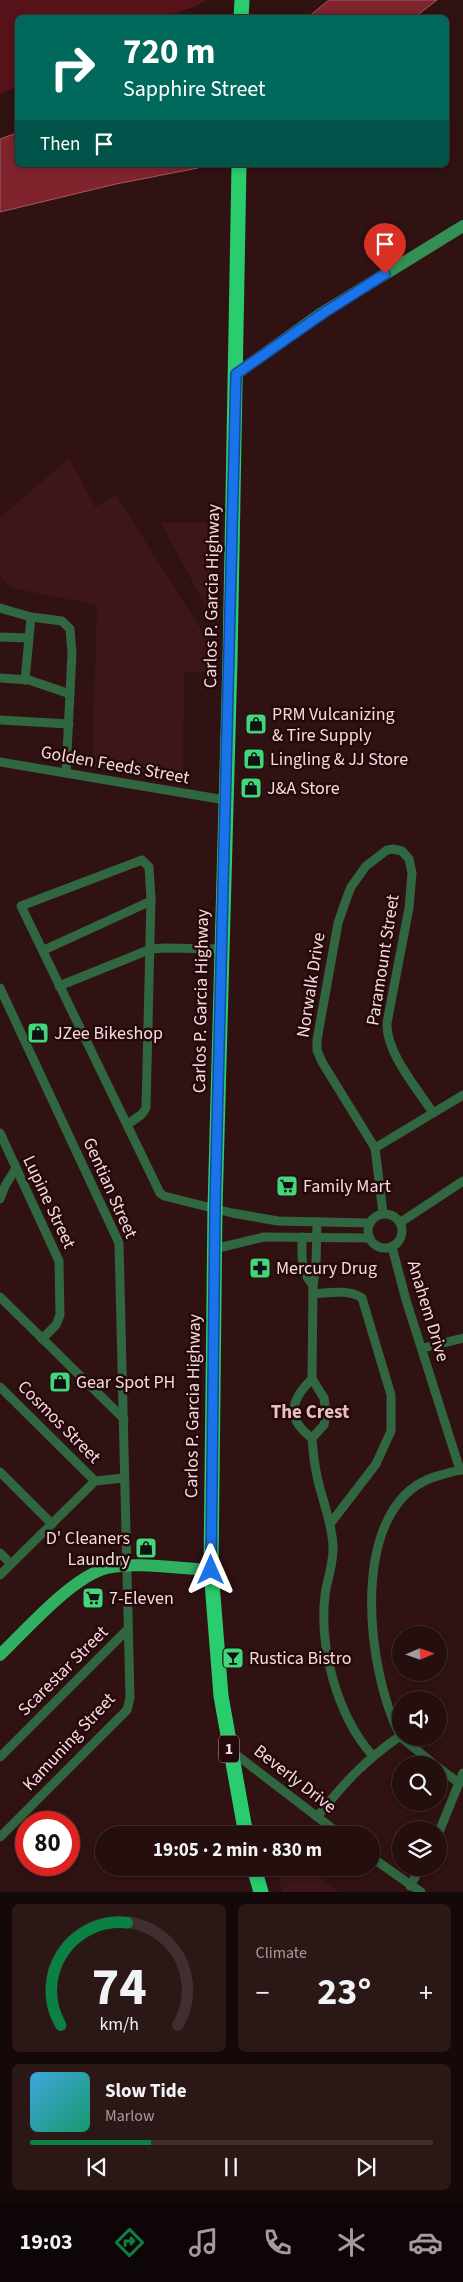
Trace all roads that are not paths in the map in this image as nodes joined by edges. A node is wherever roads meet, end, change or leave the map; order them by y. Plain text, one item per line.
1 (242, 0) edge
2 (241, 15) edge
3 (239, 167) edge
4 (463, 226) edge
5 (236, 374) junction
6 (0, 608) edge
7 (31, 617) junction
8 (0, 637) edge
9 (28, 638) junction
10 (0, 678) edge
11 (25, 680) junction
12 (70, 694) junction
13 (0, 720) edge
14 (69, 724) junction
15 (0, 762) edge
16 (66, 773) junction
17 (225, 800) junction
18 (409, 859) joint
19 (151, 901) junction
20 (151, 949) junction
21 (221, 949) junction
22 (44, 950) junction
23 (59, 986) junction
24 (0, 988) edge
25 (463, 1094) edge
26 (433, 1113) junction
27 (127, 1125) junction
28 (0, 1133) edge
29 (375, 1148) junction
30 (16, 1168) junction
31 (463, 1181) edge
32 (0, 1199) edge
33 (215, 1208) junction
34 (384, 1213) junction
35 (278, 1221) junction
36 (317, 1222) junction
37 (400, 1222) junction
38 (370, 1223) junction
39 (278, 1236) junction
40 (302, 1237) junction
41 (317, 1237) junction
42 (370, 1238) junction
43 (392, 1246) junction
44 (214, 1248) junction
45 (313, 1290) junction
46 (0, 1297) edge
47 (463, 1338) edge
48 (42, 1339) junction
49 (423, 1348) junction
50 (312, 1379) junction
51 (0, 1387) edge
52 (124, 1419) junction
53 (312, 1438) junction
54 (461, 1470) edge
55 (0, 1472) edge
56 (124, 1478) junction
57 (95, 1481) junction
58 (52, 1524) junction
59 (330, 1524) junction
60 (0, 1553) edge
61 (11, 1564) junction
62 (127, 1566) junction
63 (211, 1570) junction
64 (0, 1575) edge
65 (128, 1629) junction
66 (0, 1656) edge
67 (392, 1711) edge
68 (392, 1743) edge
69 (412, 1746) edge
70 (229, 1749) junction
71 (372, 1755) junction
72 (424, 1756) edge
73 (0, 1757) edge
74 (463, 1773) edge
75 (447, 1774) edge
76 (459, 1783) junction
77 (317, 1817) junction
78 (443, 1821) edge
79 (244, 1826) edge
80 (329, 1826) edge
81 (0, 1837) edge
82 (380, 1864) edge
83 (256, 1876) edge
84 (416, 1876) edge
85 (410, 1886) junction
86 (261, 1892) edge
87 (421, 1892) edge

1 - 2 highway
3 - 5 highway, Carlos P. Garcia Highway / 1
4 - 5 street
5 - 17 highway, Carlos P. Garcia Highway / 1
6 - 7 street
7 - 9 street
7 - 12 street
8 - 9 street
9 - 11 street
10 - 11 street
11 - 12 street
12 - 14 street
13 - 14 street
14 - 16 street
15 - 16 street, Golden Feeds Street
16 - 17 street, Golden Feeds Street
17 - 21 highway, Carlos P. Garcia Highway / 1
18 - 26 street, Paramount Street
18 - 29 street, Norwalk Drive
19 - 20 street
19 - 22 street
19 - 22 street
20 - 21 street
20 - 23 street
20 - 27 street
21 - 33 highway, Carlos P. Garcia Highway / 1
22 - 23 street
23 - 27 street
24 - 52 street, Gentian Street
25 - 26 street
26 - 29 street
27 - 33 street
28 - 30 street, Lupine Street
29 - 34 street, Norwalk Drive
30 - 32 street
30 - 48 street, Lupine Street
31 - 37 street
33 - 35 street
33 - 44 highway, Carlos P. Garcia Highway / 1
34 - 37 street
34 - 38 street
35 - 36 street
35 - 39 street
36 - 38 street
36 - 41 street
37 - 43 street
38 - 42 street
39 - 40 street
39 - 44 street
40 - 41 street
40 - 45 street
41 - 42 street
41 - 45 street
42 - 43 street
43 - 49 street, Anahem Drive
44 - 63 highway, Carlos P. Garcia Highway / 1
45 - 50 street
45 - 59 street
46 - 48 street
47 - 49 street
48 - 52 street
49 - 54 street, Anahem Drive
50 - 53 street
50 - 53 street
51 - 57 street, Cosmos Street
52 - 56 street, Gentian Street
53 - 59 street
54 - 67 street
55 - 58 street
56 - 57 street
56 - 62 street, Gentian Street
57 - 58 street
58 - 61 street
59 - 71 street
60 - 61 street
61 - 64 street
62 - 63 main road
62 - 65 street, Kamuning Street
62 - 66 main road
63 - 70 highway, Carlos P. Garcia Highway / 1
65 - 73 street, Scarestar Street
65 - 81 street, Kamuning Street
68 - 71 street
69 - 72 street
70 - 77 street, Beverly Drive
70 - 79 highway, Carlos P. Garcia Highway / 1
71 - 77 street
74 - 76 street
75 - 76 street
76 - 78 street
77 - 80 street, Beverly Drive
82 - 85 street
83 - 86 highway
84 - 85 street
85 - 87 street

